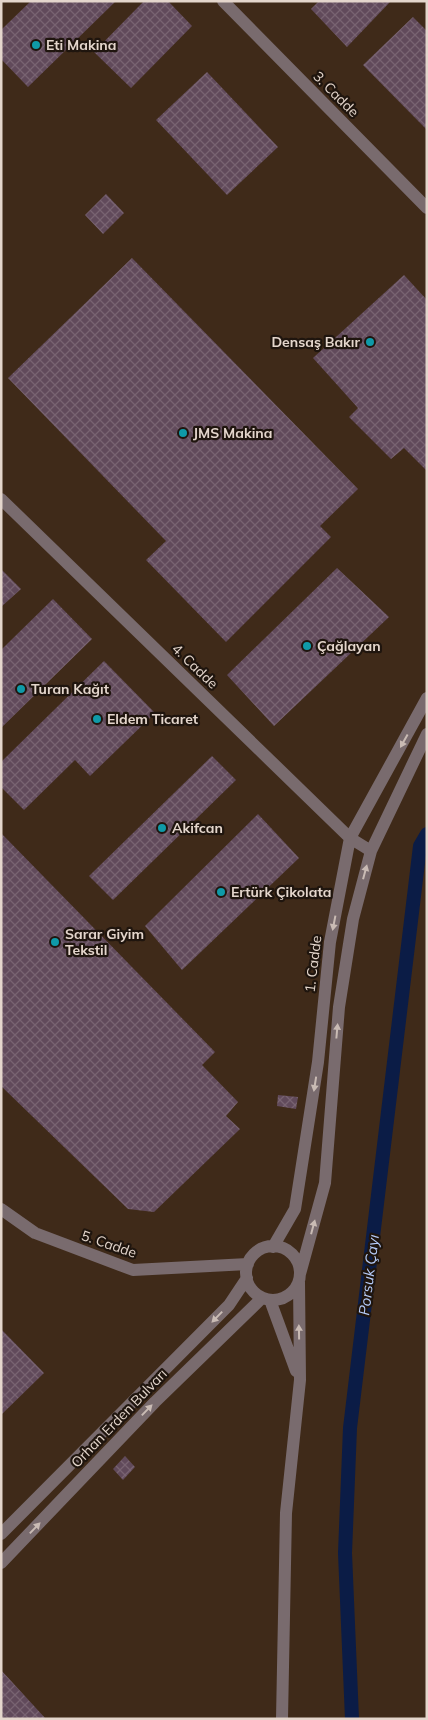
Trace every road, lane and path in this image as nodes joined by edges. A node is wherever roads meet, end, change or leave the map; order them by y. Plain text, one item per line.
1 (223, 1) edge
2 (427, 208) edge
3 (1, 499) edge
4 (427, 698) edge
5 (427, 734) edge
6 (350, 838) junction
7 (371, 850) junction
8 (1, 1209) edge
9 (273, 1247) junction
10 (248, 1264) junction
11 (247, 1278) junction
12 (299, 1278) junction
13 (266, 1299) junction
14 (300, 1380) junction
15 (1, 1534) edge
16 (1, 1563) edge
17 (282, 1719) edge

1 - 2 street, 3. Cadde
3 - 6 street, 4. Cadde
4 -> 6 street, 1. Cadde
5 - 7 street
6 - 7 street, 4. Cadde
6 -> 9 street, 1. Cadde
12 -> 7 street
8 - 10 street, 5. Cadde
9 - 10 street
9 - 12 street
10 - 11 street
11 - 13 street
11 -> 15 street, Orhan Erden Bulvarı
12 - 13 street, Orhan Erden Bulvarı
14 -> 12 street
13 - 14 street
16 -> 13 street, Orhan Erden Bulvarı
14 - 17 street

